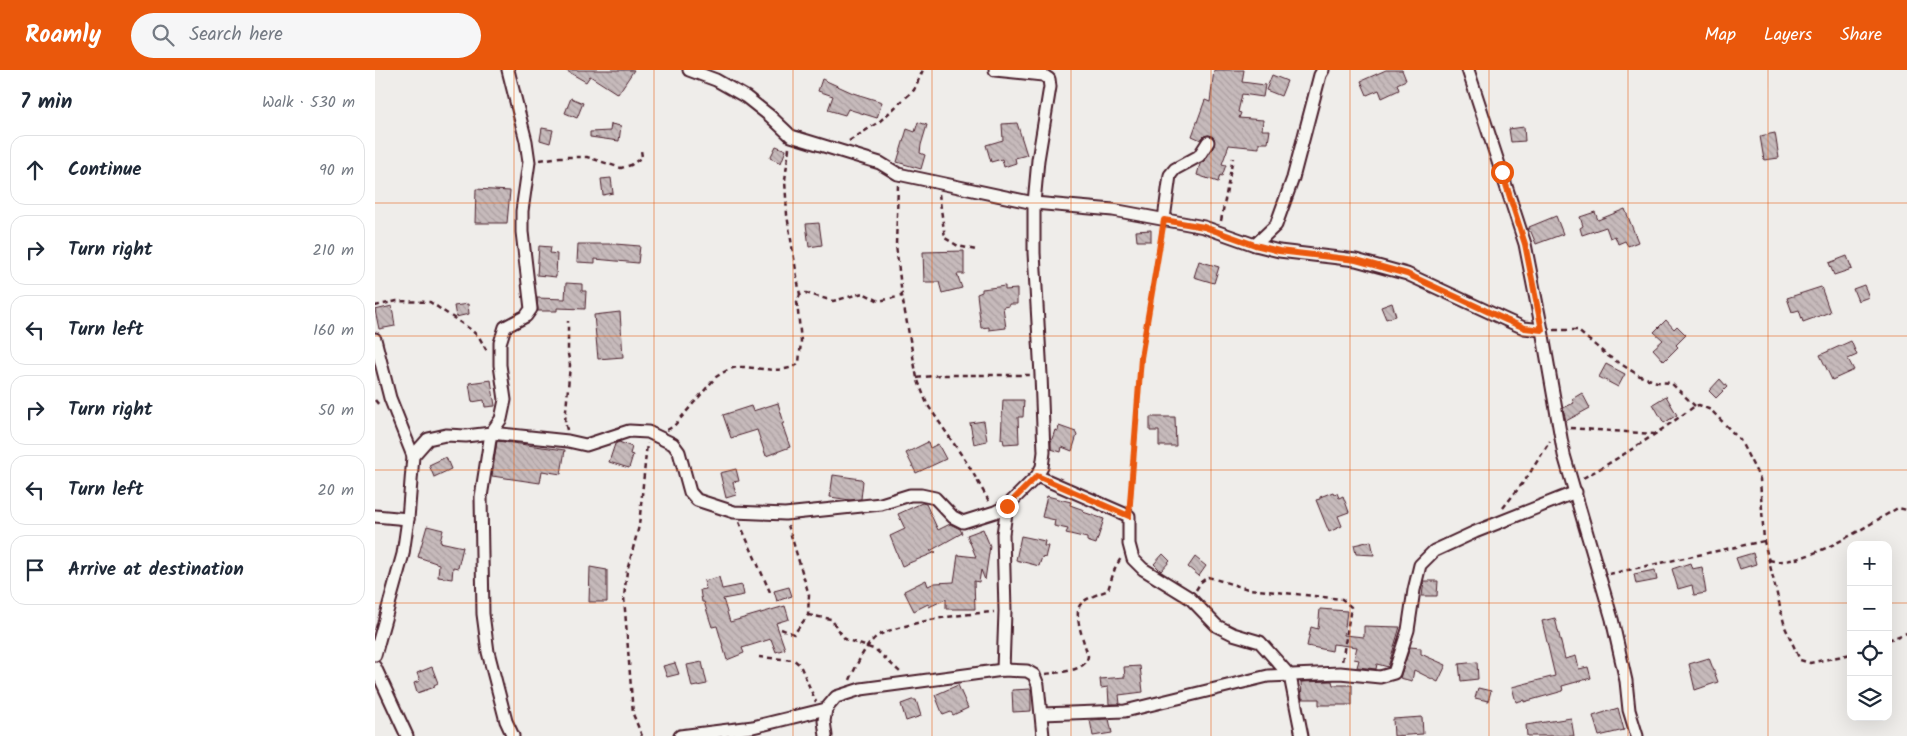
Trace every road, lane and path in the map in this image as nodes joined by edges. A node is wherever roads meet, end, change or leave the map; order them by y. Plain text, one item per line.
1 (507, 70) edge
2 (689, 70) edge
3 (923, 70) edge
4 (995, 70) edge
5 (1323, 70) edge
6 (1468, 70) edge
7 (791, 136) junction
8 (1208, 142) dead end
9 (641, 150) dead end
10 (835, 150) junction
11 (1233, 158) dead end
12 (529, 162) junction
13 (898, 174) junction
14 (938, 182) junction
15 (1034, 203) junction
16 (1164, 220) junction
17 (1220, 232) junction
18 (1255, 245) junction
19 (975, 250) dead end
20 (800, 295) junction
21 (902, 296) junction
22 (375, 306) edge
23 (568, 320) dead end
24 (1542, 330) junction
25 (375, 339) edge
26 (500, 364) junction
27 (1041, 375) junction
28 (917, 378) junction
29 (1695, 406) junction
30 (1559, 427) junction
31 (491, 433) junction
32 (653, 433) junction
33 (1656, 434) junction
34 (569, 441) junction
35 (413, 456) junction
36 (1037, 476) junction
37 (1574, 488) junction
38 (1007, 506) junction
39 (1907, 510) edge
40 (734, 512) junction
41 (995, 512) junction
42 (785, 514) junction
43 (375, 516) edge
44 (1129, 516) junction
45 (408, 519) junction
46 (1487, 527) junction
47 (1764, 541) junction
48 (1129, 544) junction
49 (1768, 560) junction
50 (1600, 576) junction
51 (770, 592) dead end
52 (1190, 598) junction
53 (1005, 611) junction
54 (807, 615) junction
55 (781, 629) dead end
56 (1907, 633) edge
57 (1892, 639) edge
58 (868, 646) junction
59 (375, 655) edge
60 (1847, 655) edge
61 (759, 657) dead end
62 (375, 667) edge
63 (1003, 670) junction
64 (1340, 673) junction
65 (1034, 675) junction
66 (1290, 676) junction
67 (909, 683) junction
68 (379, 687) edge
69 (844, 695) junction
70 (823, 709) junction
71 (1042, 714) junction
72 (407, 736) edge
73 (513, 736) edge
74 (642, 736) edge
75 (680, 736) edge
76 (826, 736) edge
77 (1043, 736) edge
78 (1302, 736) edge
79 (1637, 736) edge

1 - 12 street
2 - 7 street
3 - 10 path
4 - 15 street
5 - 18 street
6 - 24 street
7 - 10 street
7 - 20 path
8 - 16 street
9 - 12 path
10 - 13 street
11 - 17 path
12 - 26 street
13 - 14 street
13 - 21 path
14 - 15 street
14 - 19 path
15 - 16 street
15 - 27 street
16 - 17 street
16 - 44 path
17 - 18 street
18 - 24 street
20 - 21 path
20 - 32 path
21 - 28 path
22 - 26 path
23 - 34 path
24 - 29 path
24 - 30 street
25 - 35 street
26 - 31 street
27 - 28 path
27 - 36 street
28 - 41 path
29 - 33 path
29 - 47 path
30 - 33 path
30 - 37 street
30 - 46 path
31 - 34 street
31 - 35 street
31 - 73 street
32 - 34 street
32 - 40 street
32 - 74 path
33 - 37 path
35 - 45 street
36 - 38 street
36 - 44 street
37 - 46 street
37 - 50 street
38 - 41 street
38 - 53 street
39 - 49 path
40 - 42 street
40 - 51 path
41 - 42 street
42 - 54 path
43 - 45 street
44 - 48 street
45 - 59 street
46 - 64 street
47 - 49 path
47 - 50 path
48 - 52 street
48 - 65 path
49 - 60 path
50 - 79 street
52 - 64 path
52 - 66 street
53 - 58 path
53 - 63 street
54 - 55 path
54 - 58 path
56 - 57 path
58 - 67 path
58 - 69 path
61 - 70 path
62 - 68 street
63 - 65 street
63 - 67 street
64 - 66 street
65 - 71 street
66 - 71 street
66 - 78 street
67 - 69 street
68 - 72 street
69 - 70 street
70 - 75 street
70 - 76 street
71 - 77 street

